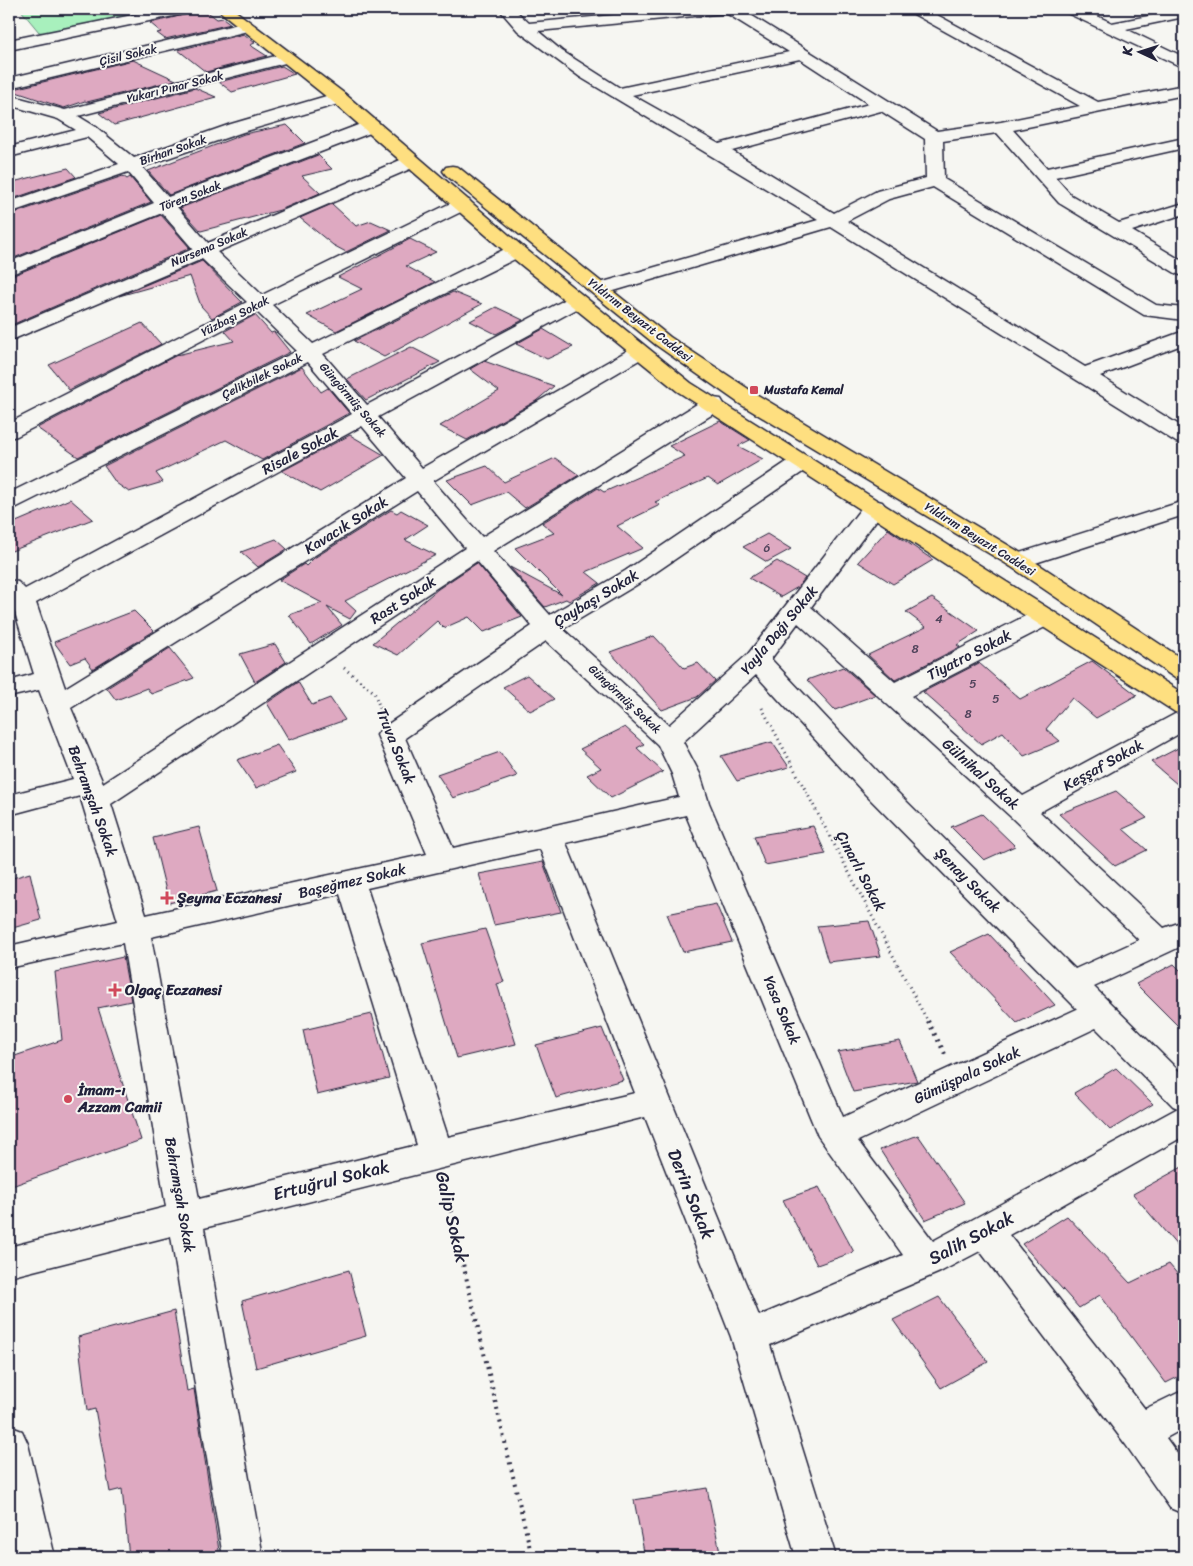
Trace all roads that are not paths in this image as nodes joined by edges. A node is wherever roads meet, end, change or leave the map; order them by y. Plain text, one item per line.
1 (183, 9) edge
2 (224, 9) edge
3 (506, 9) edge
4 (723, 9) edge
5 (731, 9) edge
6 (915, 9) edge
7 (1070, 9) edge
8 (1184, 12) edge
9 (248, 18) edge
10 (1157, 18) junction
11 (524, 28) junction
12 (1110, 28) junction
13 (1178, 28) dead end
14 (9, 45) edge
15 (803, 54) junction
16 (286, 58) junction
17 (1184, 63) edge
18 (9, 83) edge
19 (1184, 90) edge
20 (620, 93) junction
21 (339, 98) junction
22 (9, 100) edge
23 (882, 105) junction
24 (1096, 108) junction
25 (64, 115) junction
26 (372, 126) junction
27 (1001, 127) junction
28 (90, 131) junction
29 (934, 138) junction
30 (1184, 143) edge
31 (717, 150) junction
32 (9, 152) edge
33 (411, 162) junction
34 (130, 164) junction
35 (1042, 174) junction
36 (935, 181) junction
37 (463, 204) junction
38 (165, 205) junction
39 (9, 208) edge
40 (1184, 208) edge
41 (833, 221) junction
42 (1117, 230) junction
43 (204, 250) junction
44 (516, 251) junction
45 (9, 269) edge
46 (1184, 270) edge
47 (600, 289) junction
48 (577, 301) junction
49 (258, 304) junction
50 (1184, 314) edge
51 (9, 335) edge
52 (1184, 337) edge
53 (310, 352) junction
54 (640, 352) junction
55 (1082, 375) junction
56 (713, 404) junction
57 (366, 416) junction
58 (9, 431) edge
59 (1184, 437) edge
60 (802, 462) junction
61 (421, 478) junction
62 (9, 502) edge
63 (874, 507) junction
64 (1184, 508) edge
65 (481, 548) junction
66 (1018, 561) junction
67 (16, 593) edge
68 (798, 608) junction
69 (1044, 617) junction
70 (547, 628) junction
71 (750, 666) junction
72 (1184, 672) edge
73 (9, 689) edge
74 (54, 692) junction
75 (894, 694) junction
76 (1184, 706) edge
77 (1184, 720) edge
78 (390, 735) joint
79 (669, 740) junction
80 (93, 793) junction
81 (695, 802) junction
82 (9, 805) edge
83 (1021, 810) junction
84 (549, 838) junction
85 (444, 859) junction
86 (351, 882) junction
87 (135, 928) junction
88 (1173, 937) edge
89 (9, 957) edge
90 (1072, 984) junction
91 (1099, 1013) junction
92 (1184, 1097) edge
93 (653, 1102) junction
94 (1184, 1120) edge
95 (835, 1136) junction
96 (437, 1154) junction
97 (184, 1217) junction
98 (985, 1231) junction
99 (928, 1261) junction
100 (9, 1262) edge
101 (749, 1337) junction
102 (1184, 1408) edge
103 (1139, 1432) junction
104 (9, 1444) edge
105 (1184, 1495) edge
106 (35, 1557) edge
107 (243, 1557) edge
108 (816, 1557) edge

1 - 14 street
2 - 9 main road
3 - 11 street
4 - 11 street
5 - 15 street
6 - 24 street
7 - 12 street
8 - 10 street
9 - 16 main road
9 - 18 street, Çisil Sokak
9 - 47 main road, Yıldırım Beyazıt Caddesi
10 - 12 street
10 - 13 street
11 - 20 street
12 - 17 street
15 - 20 street
15 - 23 street
16 - 21 main road
16 - 25 street, Yukarı Pınar Sokak
19 - 24 street
20 - 31 street
21 - 26 main road
21 - 34 street, Birhan Sokak
22 - 25 street, Güngörmüş Sokak
23 - 29 street
23 - 31 street
24 - 27 street
25 - 28 street, Güngörmüş Sokak
26 - 33 main road
26 - 38 street, Tören Sokak
27 - 29 street
27 - 35 street
28 - 32 street
28 - 34 street, Güngörmüş Sokak
29 - 36 street
30 - 35 street
31 - 41 street
33 - 37 main road
33 - 43 street, Nursema Sokak
34 - 38 street, Güngörmüş Sokak
34 - 39 street, Birhan Sokak
35 - 42 street
36 - 41 street
36 - 50 street
37 - 44 main road
37 - 49 street, Yüzbaşı Sokak
38 - 43 street, Güngörmüş Sokak
38 - 45 street, Tören Sokak
40 - 42 street
41 - 47 street
41 - 55 street
42 - 46 street
43 - 49 street, Güngörmüş Sokak
43 - 51 street, Nursema Sokak
44 - 48 main road
44 - 53 street, Çelikbilek Sokak
47 - 66 main road, Yıldırım Beyazıt Caddesi
48 - 54 main road
48 - 57 street, Risale Sokak
49 - 53 street, Güngörmüş Sokak
49 - 58 street, Yüzbaşı Sokak
52 - 55 street
53 - 57 street, Güngörmüş Sokak
53 - 62 street, Çelikbilek Sokak
54 - 56 main road
54 - 61 street, Kavacık Sokak
55 - 59 street
56 - 60 main road
56 - 65 street, Rast Sokak
57 - 61 street, Güngörmüş Sokak
57 - 67 street, Risale Sokak
60 - 63 main road
60 - 70 street, Çaybaşı Sokak
61 - 65 street, Güngörmüş Sokak
61 - 74 street, Kavacık Sokak
63 - 68 street, Yayla Dağı Sokak
63 - 69 main road
64 - 66 street
65 - 70 street, Güngörmüş Sokak
65 - 80 street, Rast Sokak
66 - 72 main road, Yıldırım Beyazıt Caddesi
67 - 74 street, Behramşah Sokak
68 - 71 street, Yayla Dağı Sokak
68 - 75 street, Gülnihal Sokak
69 - 75 street, Tiyatro Sokak
69 - 76 main road
70 - 78 street, Çaybaşı Sokak
70 - 79 street, Güngörmüş Sokak
71 - 79 street, Yayla Dağı Sokak
71 - 90 street, Şenay Sokak
73 - 74 street, Kavacık Sokak
74 - 80 street, Behramşah Sokak
75 - 83 street, Gülnihal Sokak
77 - 83 street, Keşşaf Sokak
78 - 85 street, Truva Sokak
79 - 81 street, Yasa Sokak
80 - 82 street, Rast Sokak
80 - 87 street, Behramşah Sokak
81 - 84 street, Başeğmez Sokak
81 - 95 street, Yasa Sokak
83 - 88 street, Gülnihal Sokak
84 - 85 street, Başeğmez Sokak
84 - 93 street, Derin Sokak
85 - 86 street, Başeğmez Sokak
86 - 87 street, Başeğmez Sokak
86 - 96 street, Galip Sokak
87 - 89 street, Başeğmez Sokak
87 - 97 street, Behramşah Sokak
88 - 90 street
90 - 91 street, Şenay Sokak
91 - 92 street, Şenay Sokak
91 - 95 street, Gümüşpala Sokak
93 - 96 street, Ertuğrul Sokak
93 - 101 street, Derin Sokak
94 - 98 street, Salih Sokak
95 - 99 street, Yasa Sokak
96 - 97 street, Ertuğrul Sokak
97 - 100 street, Ertuğrul Sokak
97 - 107 street, Behramşah Sokak
98 - 99 street, Salih Sokak
98 - 103 street
99 - 101 street, Salih Sokak
101 - 108 street, Derin Sokak
102 - 103 street
103 - 105 street
104 - 106 street

